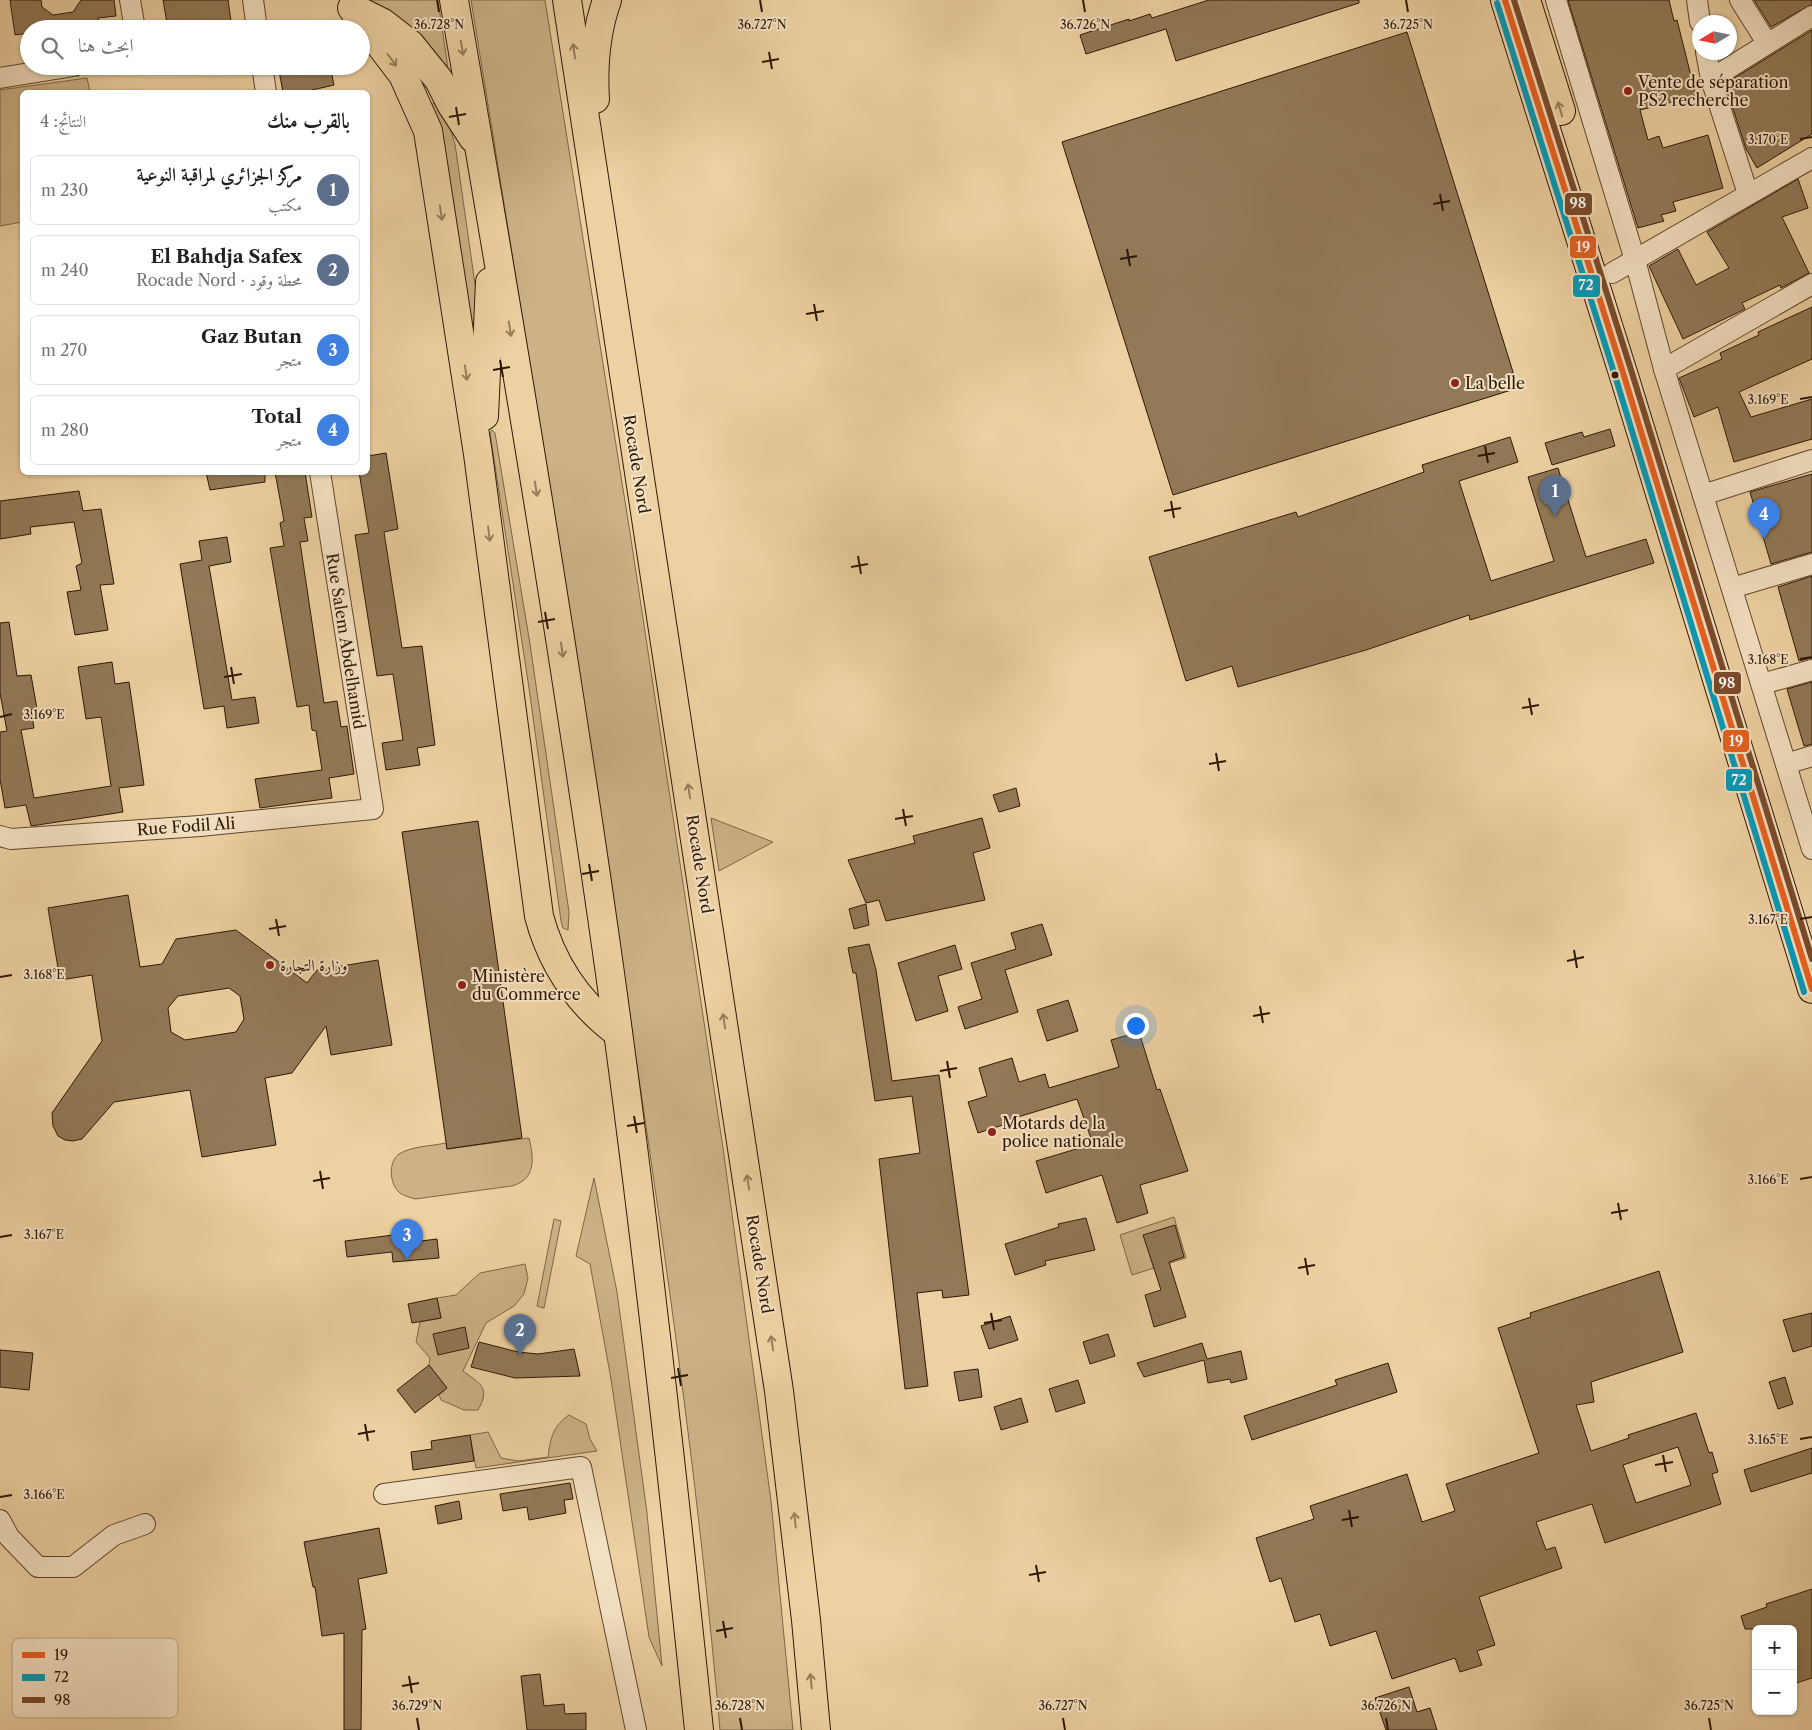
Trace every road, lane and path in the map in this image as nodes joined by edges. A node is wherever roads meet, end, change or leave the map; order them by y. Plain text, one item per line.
1 (130, 0) edge
2 (253, 0) edge
3 (454, 0) edge
4 (567, 0) edge
5 (607, 0) edge
6 (1505, 0) edge
7 (1526, 0) edge
8 (1556, 0) edge
9 (1697, 0) edge
10 (1740, 0) edge
11 (345, 4) edge
12 (1699, 15) edge
13 (1812, 16) edge
14 (133, 20) edge
15 (256, 20) edge
16 (358, 20) edge
17 (370, 34) edge
18 (1767, 43) junction
19 (1707, 60) edge
20 (20, 75) edge
21 (263, 75) edge
22 (0, 78) edge
23 (1711, 79) junction
24 (266, 90) edge
25 (479, 147) junction
26 (1812, 158) edge
27 (1748, 194) junction
28 (492, 223) junction
29 (604, 255) junction
30 (1635, 260) junction
31 (1612, 273) junction
32 (1812, 284) edge
33 (1664, 369) junction
34 (478, 454) junction
35 (1812, 460) edge
36 (320, 475) edge
37 (1703, 495) junction
38 (1812, 564) edge
39 (1732, 588) junction
40 (1812, 670) edge
41 (1762, 684) junction
42 (1812, 756) edge
43 (1786, 764) junction
44 (373, 809) joint
45 (0, 836) edge
46 (1812, 849) edge
47 (1812, 925) edge
48 (1812, 989) edge
49 (618, 1033) junction
50 (384, 1494) dead end
51 (0, 1520) edge
52 (145, 1524) dead end
53 (636, 1730) edge
54 (699, 1730) edge
55 (816, 1730) edge

1 - 14 street
2 - 15 street
3 -> 25 highway
29 -> 4 highway, Rocade Nord
5 - 29 highway
6 - 48 highway
31 -> 7 highway
8 - 30 street
9 - 12 street
10 - 18 street
11 -> 16 highway
11 - 25 highway
13 - 18 street
17 -> 34 highway
18 - 23 street
19 - 23 street
20 - 22 street
21 - 24 street
23 - 27 street
25 - 28 highway
26 - 27 street
27 - 30 street
28 - 34 highway
28 -> 49 highway
55 -> 29 highway, Rocade Nord
30 - 31 street
30 - 33 street
31 - 47 highway
32 - 33 street
33 - 37 street
34 -> 49 highway
35 - 37 street
36 - 44 street, Rue Salem Abdelhamid
37 - 39 street
38 - 39 street
39 - 41 street
40 - 41 street
41 - 43 street
42 - 43 street
43 - 46 street
44 - 45 street, Rue Fodil Ali
49 - 54 highway
50 - 53 street
51 - 52 street

